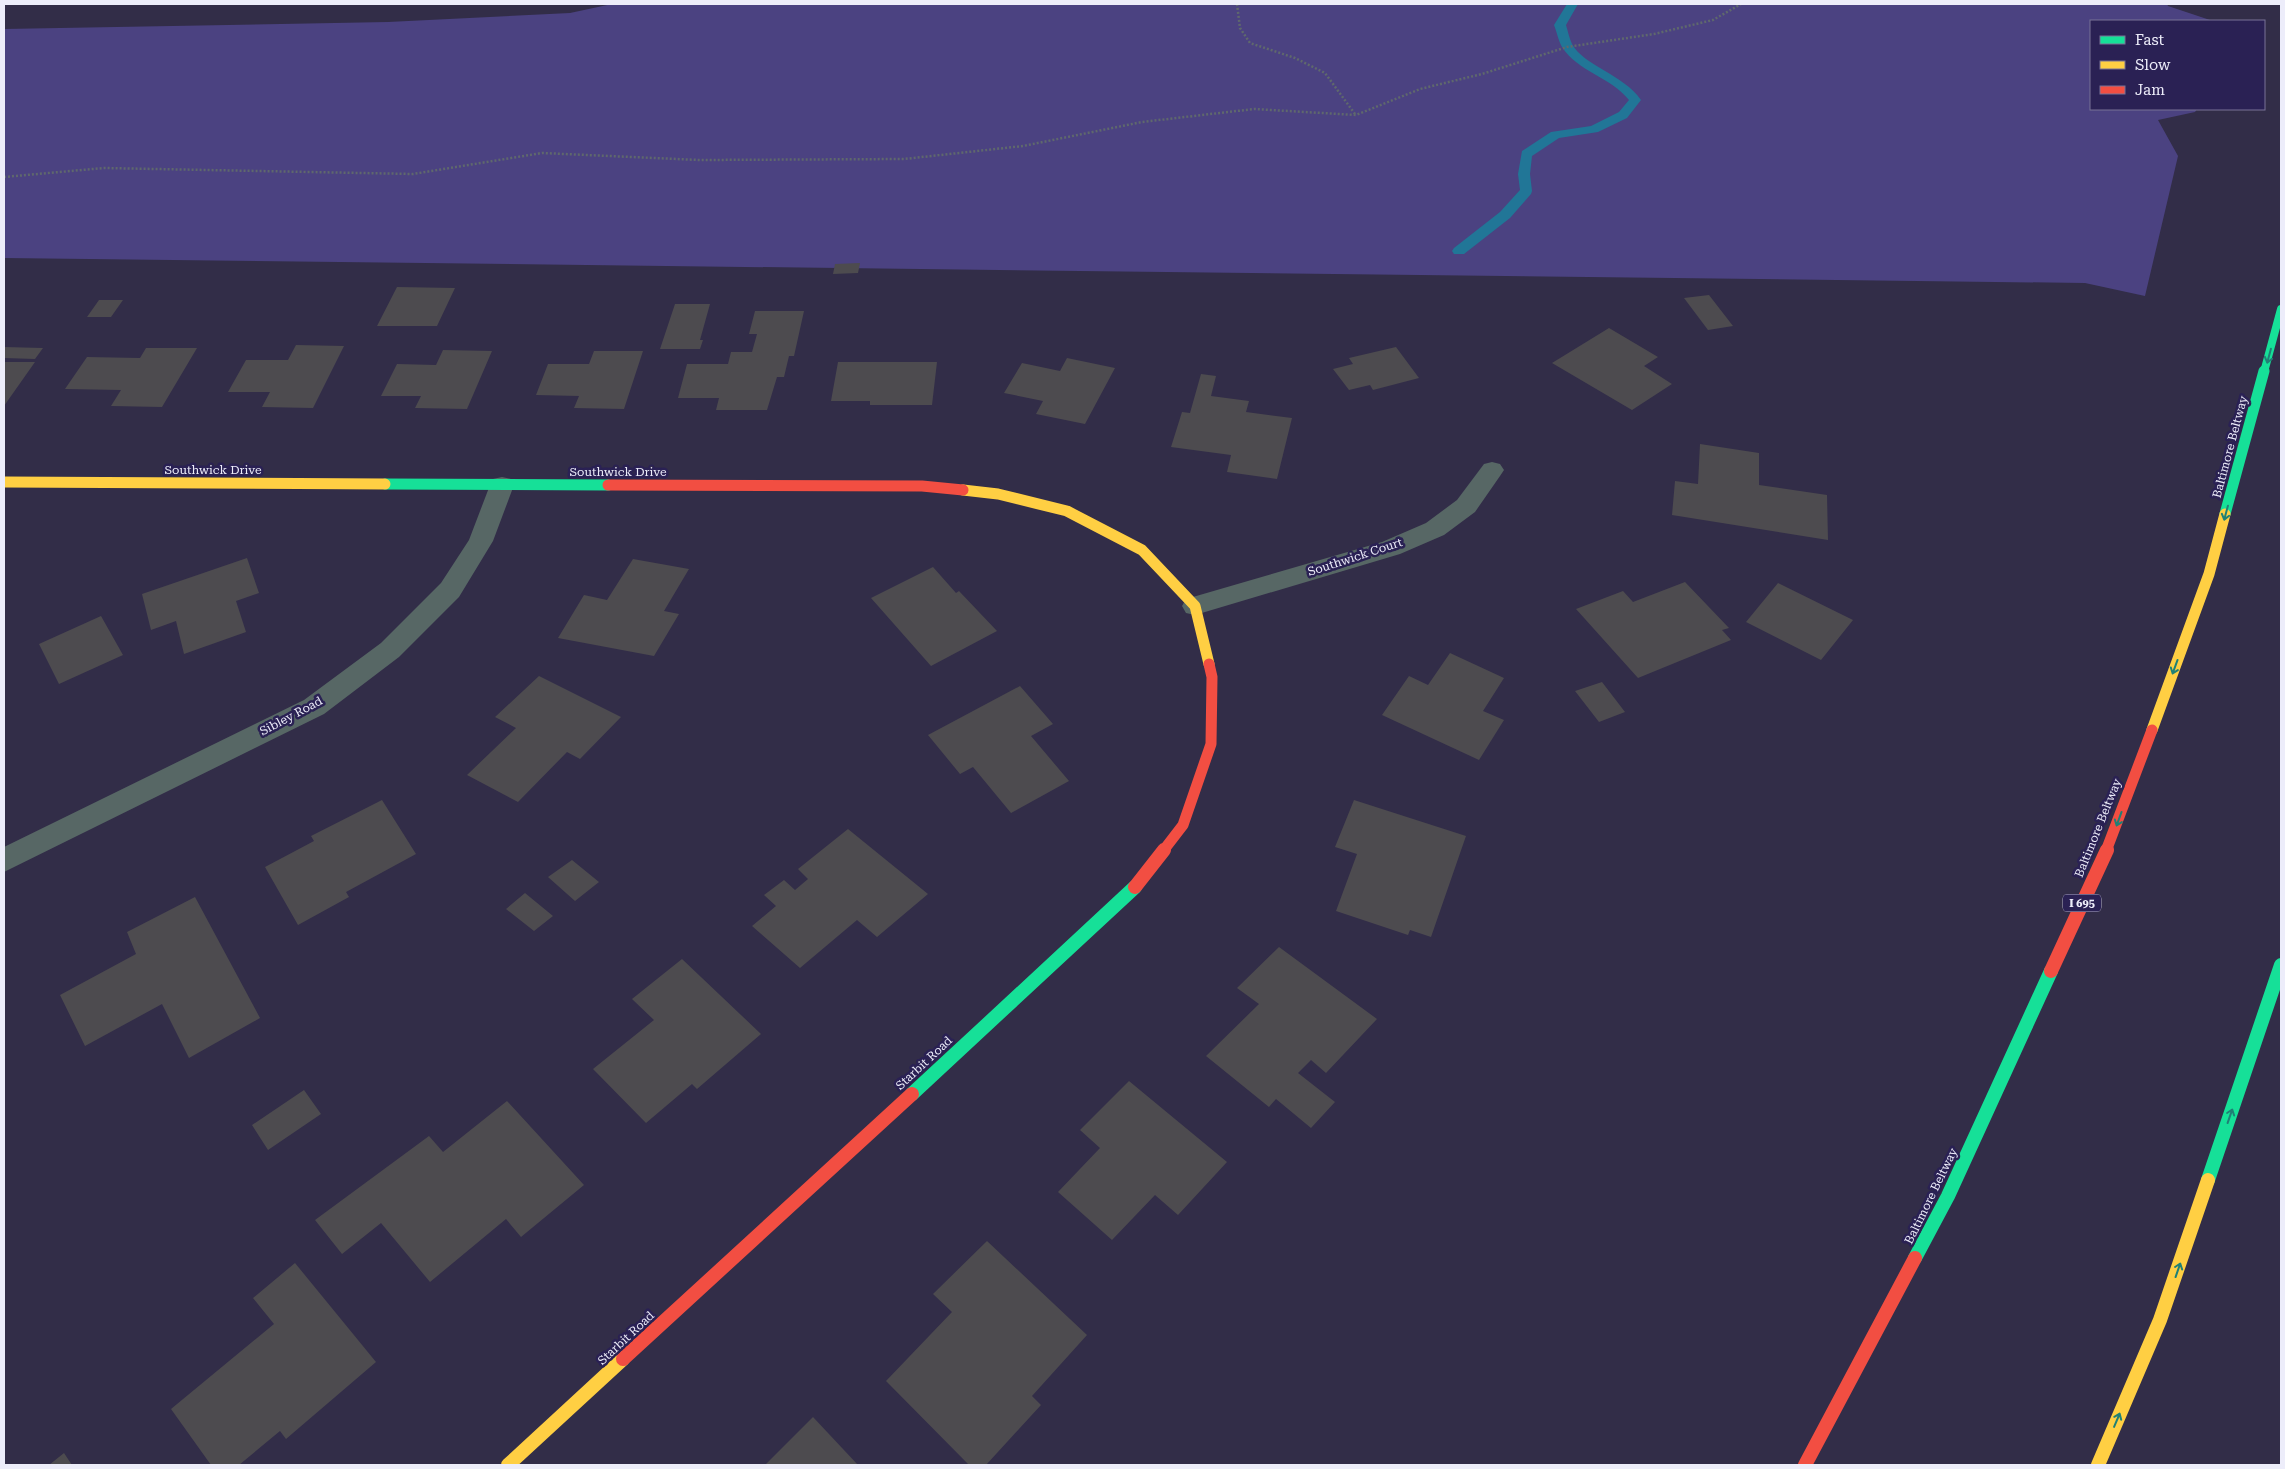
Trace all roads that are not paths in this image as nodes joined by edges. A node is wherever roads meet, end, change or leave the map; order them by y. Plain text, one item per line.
1 (2281, 309) edge
2 (1492, 470) dead end
3 (4, 482) edge
4 (502, 485) junction
5 (1195, 606) junction
6 (4, 860) edge
7 (2281, 965) edge
8 (508, 1465) edge
9 (1805, 1465) edge
10 (2098, 1465) edge

1 -> 9 main road, Baltimore Beltway / I 695
2 - 5 street, Southwick Court
3 - 4 main road, Southwick Drive
4 - 5 main road, Southwick Drive
4 - 6 street, Sibley Road
5 - 8 main road, Starbit Road
10 -> 7 main road

